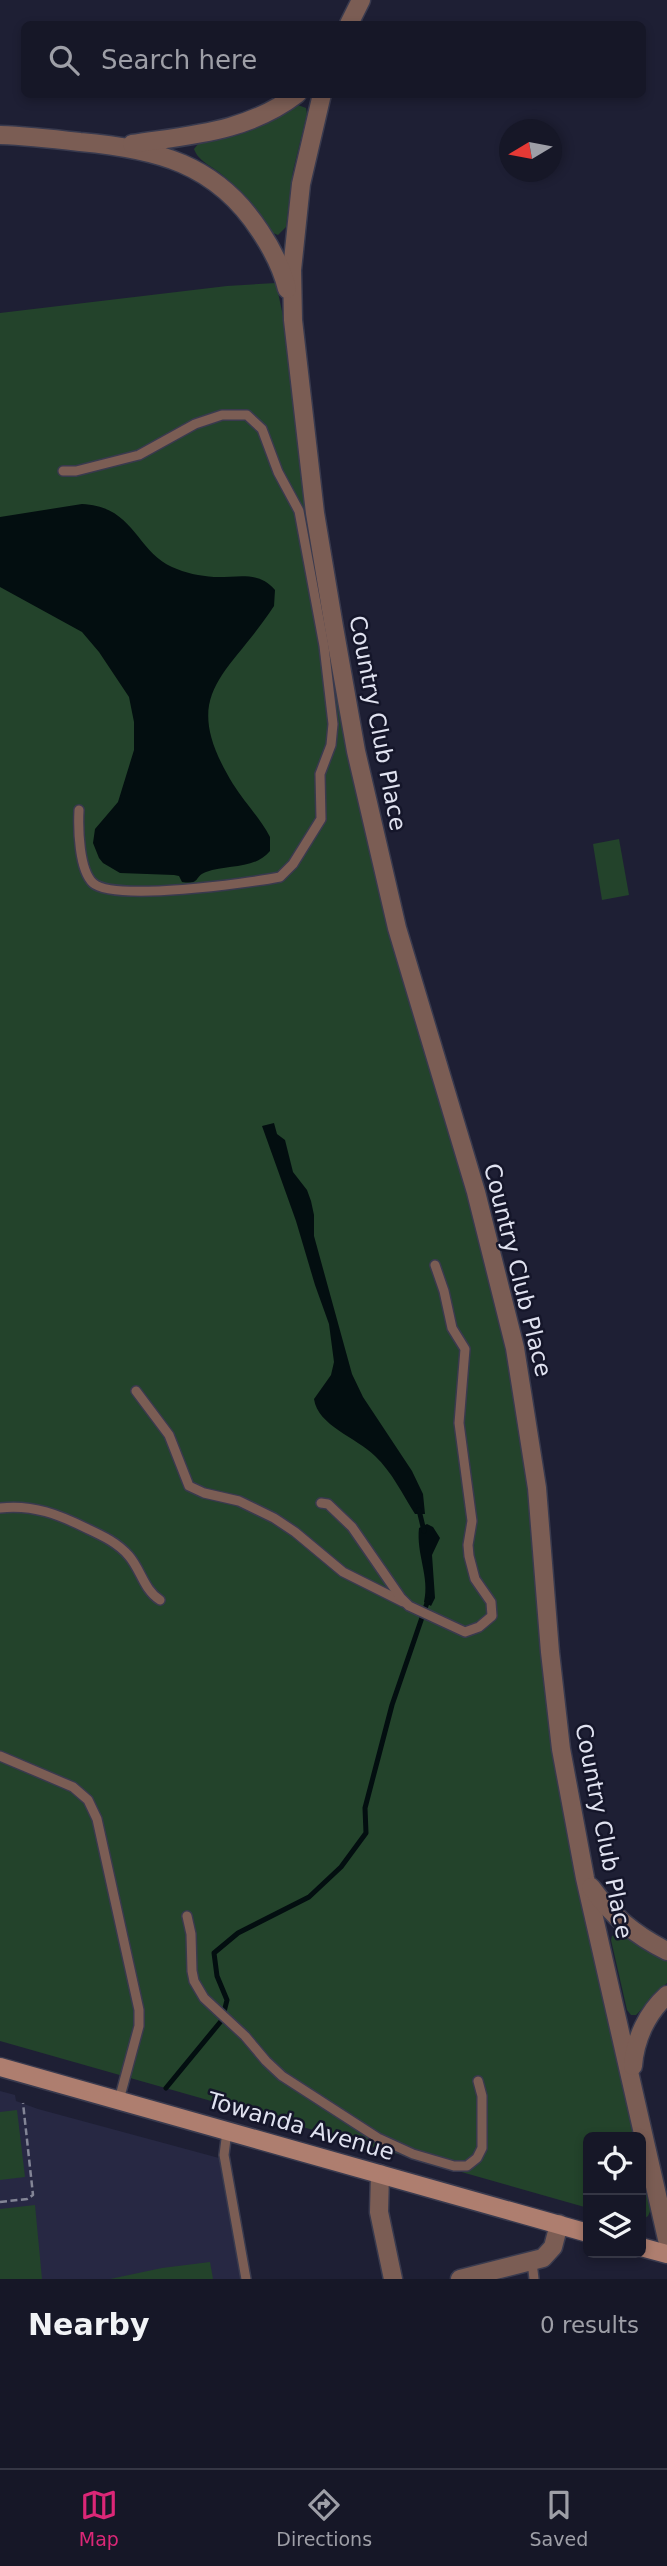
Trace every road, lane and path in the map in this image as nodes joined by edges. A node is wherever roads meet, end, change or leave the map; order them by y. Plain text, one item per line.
1 (361, 0) edge
2 (350, 21) edge
3 (291, 98) edge
4 (321, 98) edge
5 (0, 135) edge
6 (123, 146) junction
7 (293, 320) junction
8 (63, 471) dead end
9 (79, 810) dead end
10 (435, 1265) dead end
11 (136, 1391) dead end
12 (321, 1503) dead end
13 (0, 1508) edge
14 (160, 1600) dead end
15 (408, 1604) junction
16 (0, 1756) edge
17 (585, 1878) junction
18 (187, 1916) dead end
19 (667, 1951) edge
20 (667, 1995) edge
21 (0, 2067) edge
22 (631, 2078) junction
23 (478, 2081) dead end
24 (119, 2100) junction
25 (23, 2103) dead end
26 (227, 2131) junction
27 (380, 2174) junction
28 (0, 2202) edge
29 (559, 2224) junction
30 (583, 2231) edge
31 (667, 2238) edge
32 (646, 2248) edge
33 (667, 2254) edge
34 (533, 2271) edge
35 (246, 2279) edge
36 (393, 2279) edge
37 (460, 2279) edge

1 - 2 street
3 - 6 street, Country Club Place
4 - 7 street, Country Club Place
5 - 6 street, Country Club Place
6 - 7 street, Country Club Place
7 - 17 street, Country Club Place
8 - 9 lane
10 - 15 lane
11 - 15 lane
12 - 15 lane
13 - 14 lane
16 - 24 lane
17 - 19 street
17 - 22 street, Country Club Place
18 - 23 lane
20 - 22 street
21 - 24 main road, Towanda Avenue
22 - 31 street, Country Club Place
24 - 26 main road, Towanda Avenue
25 - 28 path
26 - 27 main road, Towanda Avenue
26 - 35 lane
27 - 29 main road, Towanda Avenue
27 - 36 street
29 - 30 main road, Towanda Avenue
29 - 34 street
32 - 33 main road
34 - 37 street

